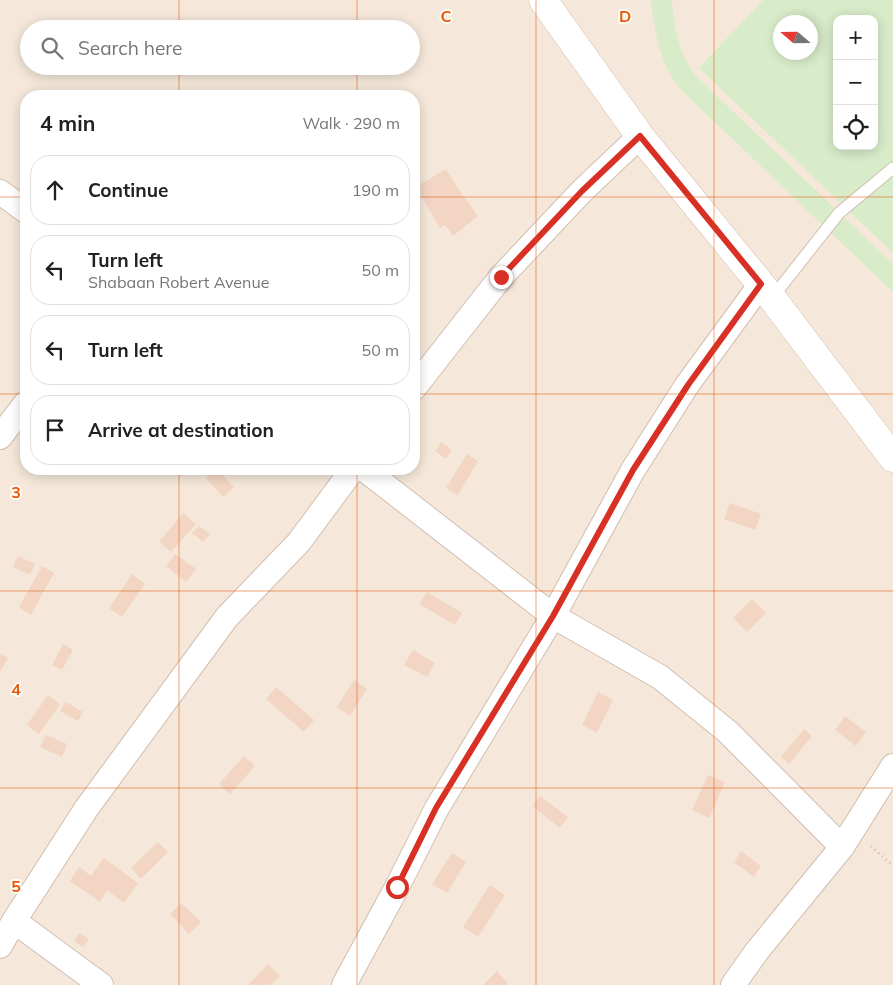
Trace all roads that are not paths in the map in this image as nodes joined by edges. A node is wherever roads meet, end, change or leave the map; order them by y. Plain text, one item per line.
1 (543, 0) edge
2 (640, 136) junction
3 (893, 168) edge
4 (0, 192) edge
5 (20, 207) edge
6 (767, 291) junction
7 (420, 380) edge
8 (20, 411) edge
9 (0, 437) edge
10 (893, 458) edge
11 (349, 475) edge
12 (372, 475) edge
13 (553, 616) junction
14 (893, 766) edge
15 (842, 847) junction
16 (14, 921) junction
17 (0, 946) edge
18 (102, 985) edge
19 (344, 985) edge
20 (733, 985) edge

1 - 2 street
2 - 6 street
2 - 7 street
3 - 6 lane
4 - 5 street
6 - 10 street
6 - 13 street
8 - 9 street
11 - 16 street
12 - 13 street
13 - 15 street
13 - 19 street
14 - 15 street
15 - 20 street
16 - 17 street
16 - 18 street

